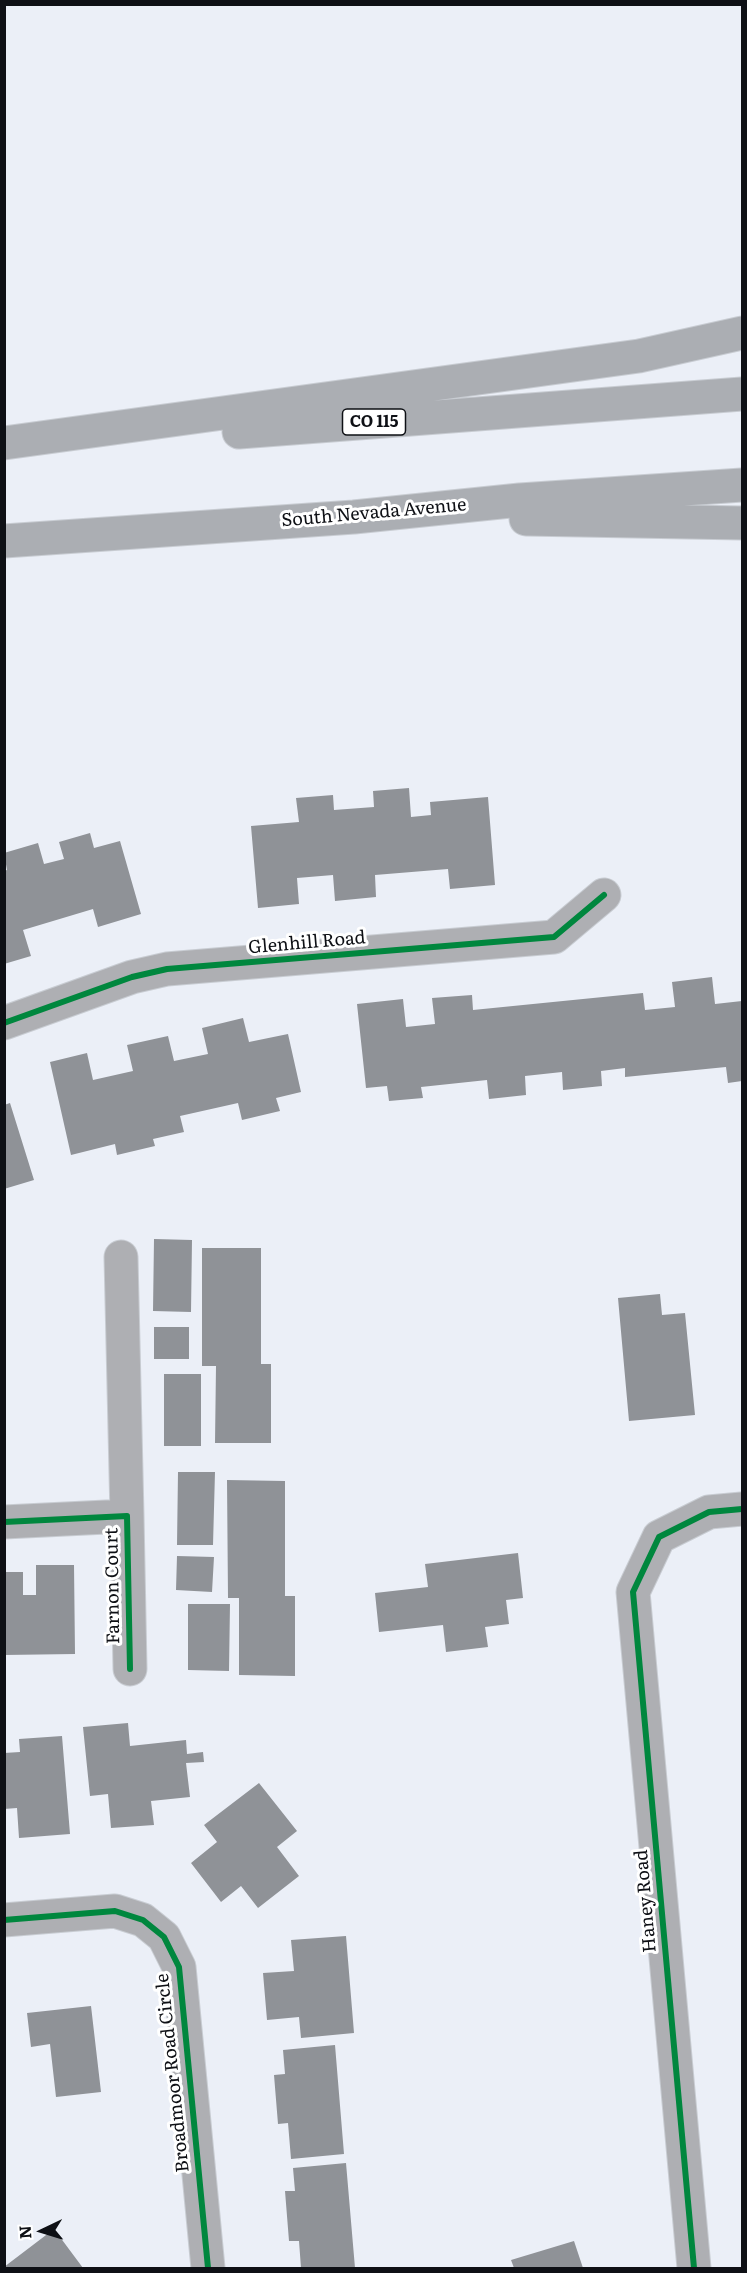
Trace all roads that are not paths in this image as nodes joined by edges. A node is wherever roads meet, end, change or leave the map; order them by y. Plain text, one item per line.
1 (742, 333) edge
2 (742, 394) edge
3 (4, 443) edge
4 (4, 450) edge
5 (742, 485) edge
6 (354, 517) junction
7 (742, 524) edge
8 (4, 541) edge
9 (604, 895) dead end
10 (4, 1023) edge
11 (122, 1257) dead end
12 (742, 1509) edge
13 (127, 1516) junction
14 (4, 1522) edge
15 (130, 1669) dead end
16 (4, 1920) edge
17 (208, 2268) edge
18 (694, 2268) edge

1 - 3 highway
2 - 4 highway, CO 115
5 - 6 highway, South Nevada Avenue
6 - 7 highway
6 - 8 highway, South Nevada Avenue
9 - 10 street, Glenhill Road
11 - 13 street, Farnon Court
12 - 18 street, Haney Road
13 - 14 street, Farnon Court
13 - 15 street, Farnon Court
16 - 17 street, Broadmoor Road Circle

